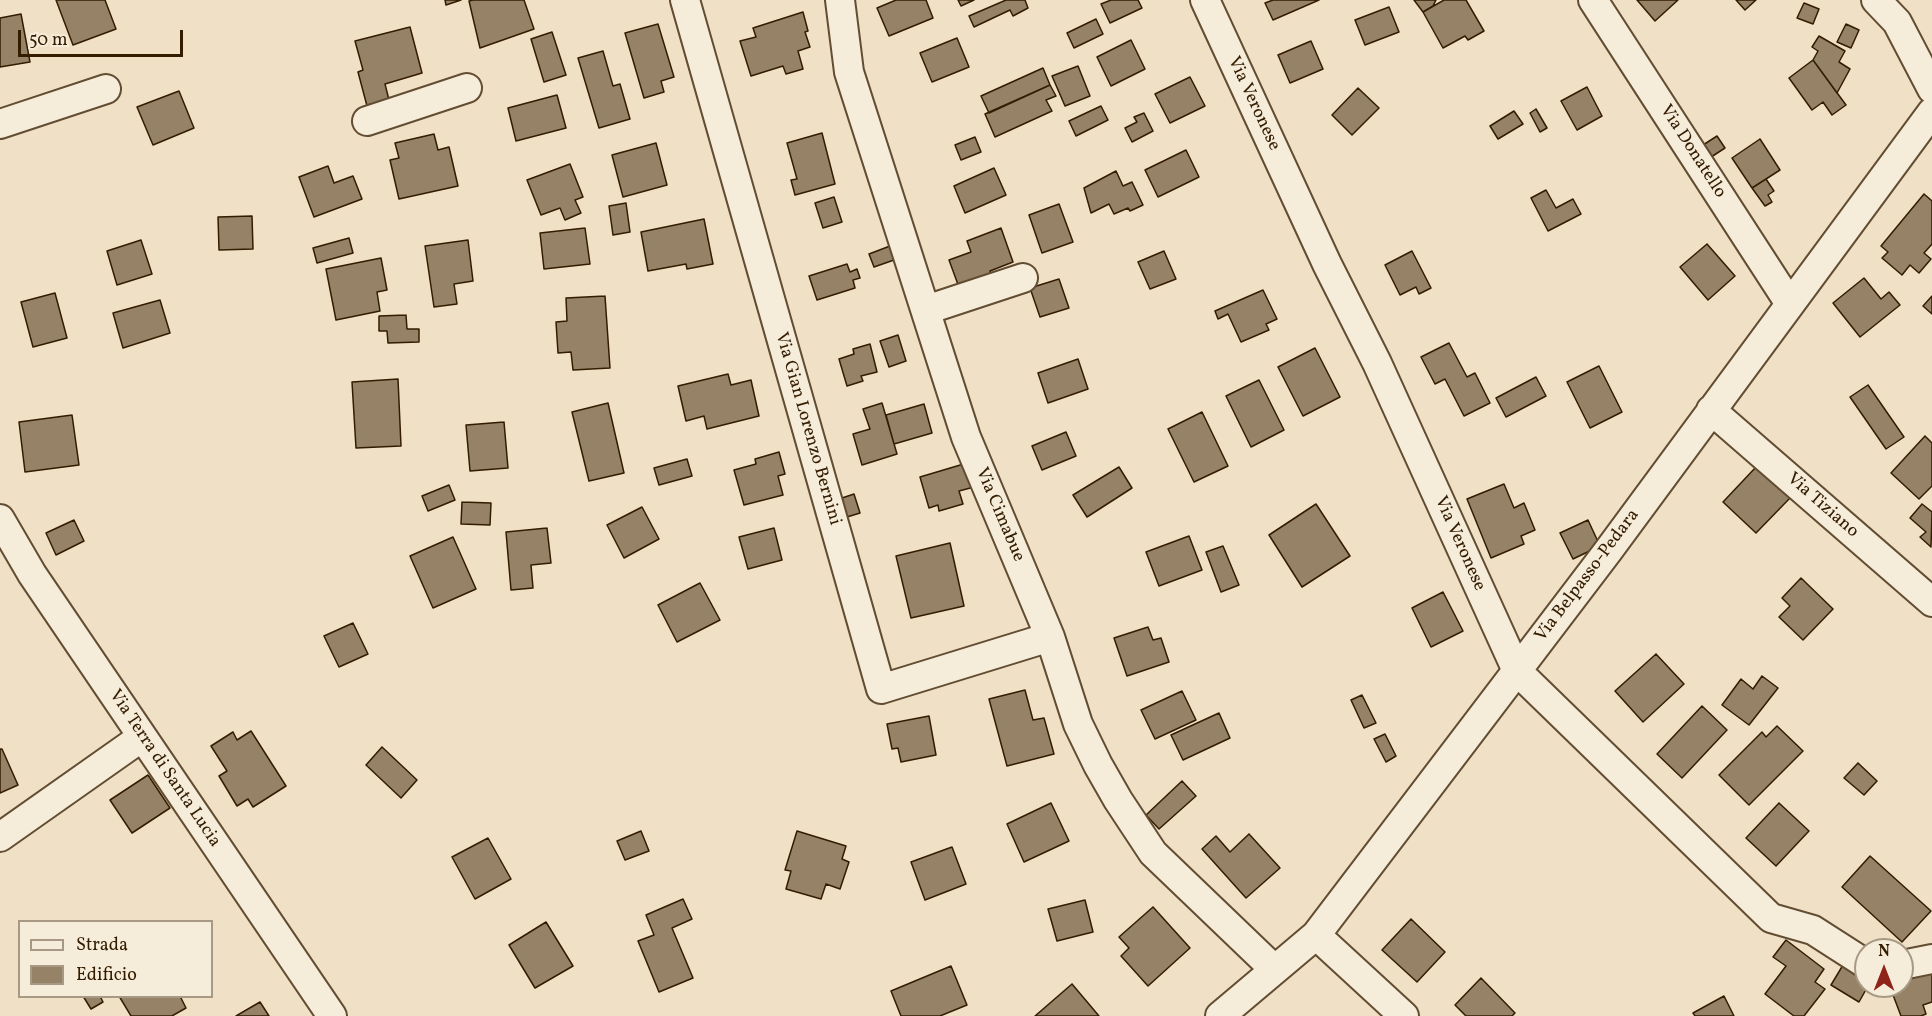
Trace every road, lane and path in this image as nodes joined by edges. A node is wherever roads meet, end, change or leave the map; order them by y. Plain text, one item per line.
1 (685, 0) edge
2 (840, 0) edge
3 (1205, 0) edge
4 (1593, 0) edge
5 (1876, 0) edge
6 (467, 88) dead end
7 (106, 89) dead end
8 (1932, 89) edge
9 (1932, 112) edge
10 (367, 121) dead end
11 (0, 124) edge
12 (1023, 278) dead end
13 (1790, 304) junction
14 (926, 310) junction
15 (1711, 410) junction
16 (0, 519) edge
17 (1932, 602) edge
18 (1050, 637) junction
19 (1516, 670) junction
20 (142, 737) junction
21 (0, 837) edge
22 (1316, 935) junction
23 (1854, 956) edge
24 (1932, 959) edge
25 (1914, 963) edge
26 (1274, 969) junction
27 (332, 1016) edge
28 (1220, 1016) edge
29 (1404, 1016) edge

1 - 18 street, Via Gian Lorenzo Bernini
2 - 14 street, Via Cimabue
3 - 19 street, Via Veronese
4 - 13 street, Via Donatello
5 - 8 street
6 - 10 street
7 - 11 street
9 - 13 street, Via Belpasso-Pedara
12 - 14 street
13 - 15 street, Via Belpasso-Pedara
14 - 18 street, Via Cimabue
15 - 17 street, Via Tiziano
15 - 19 street, Via Belpasso-Pedara
16 - 20 street, Via Terra di Santa Lucia
18 - 26 street, Via Cimabue
19 - 22 street, Via Belpasso-Pedara
19 - 23 street, Via Veronese
20 - 21 street
20 - 27 street, Via Terra di Santa Lucia
22 - 26 street, Via Belpasso-Pedara
22 - 29 street
24 - 25 street
26 - 28 street, Via Belpasso-Pedara

